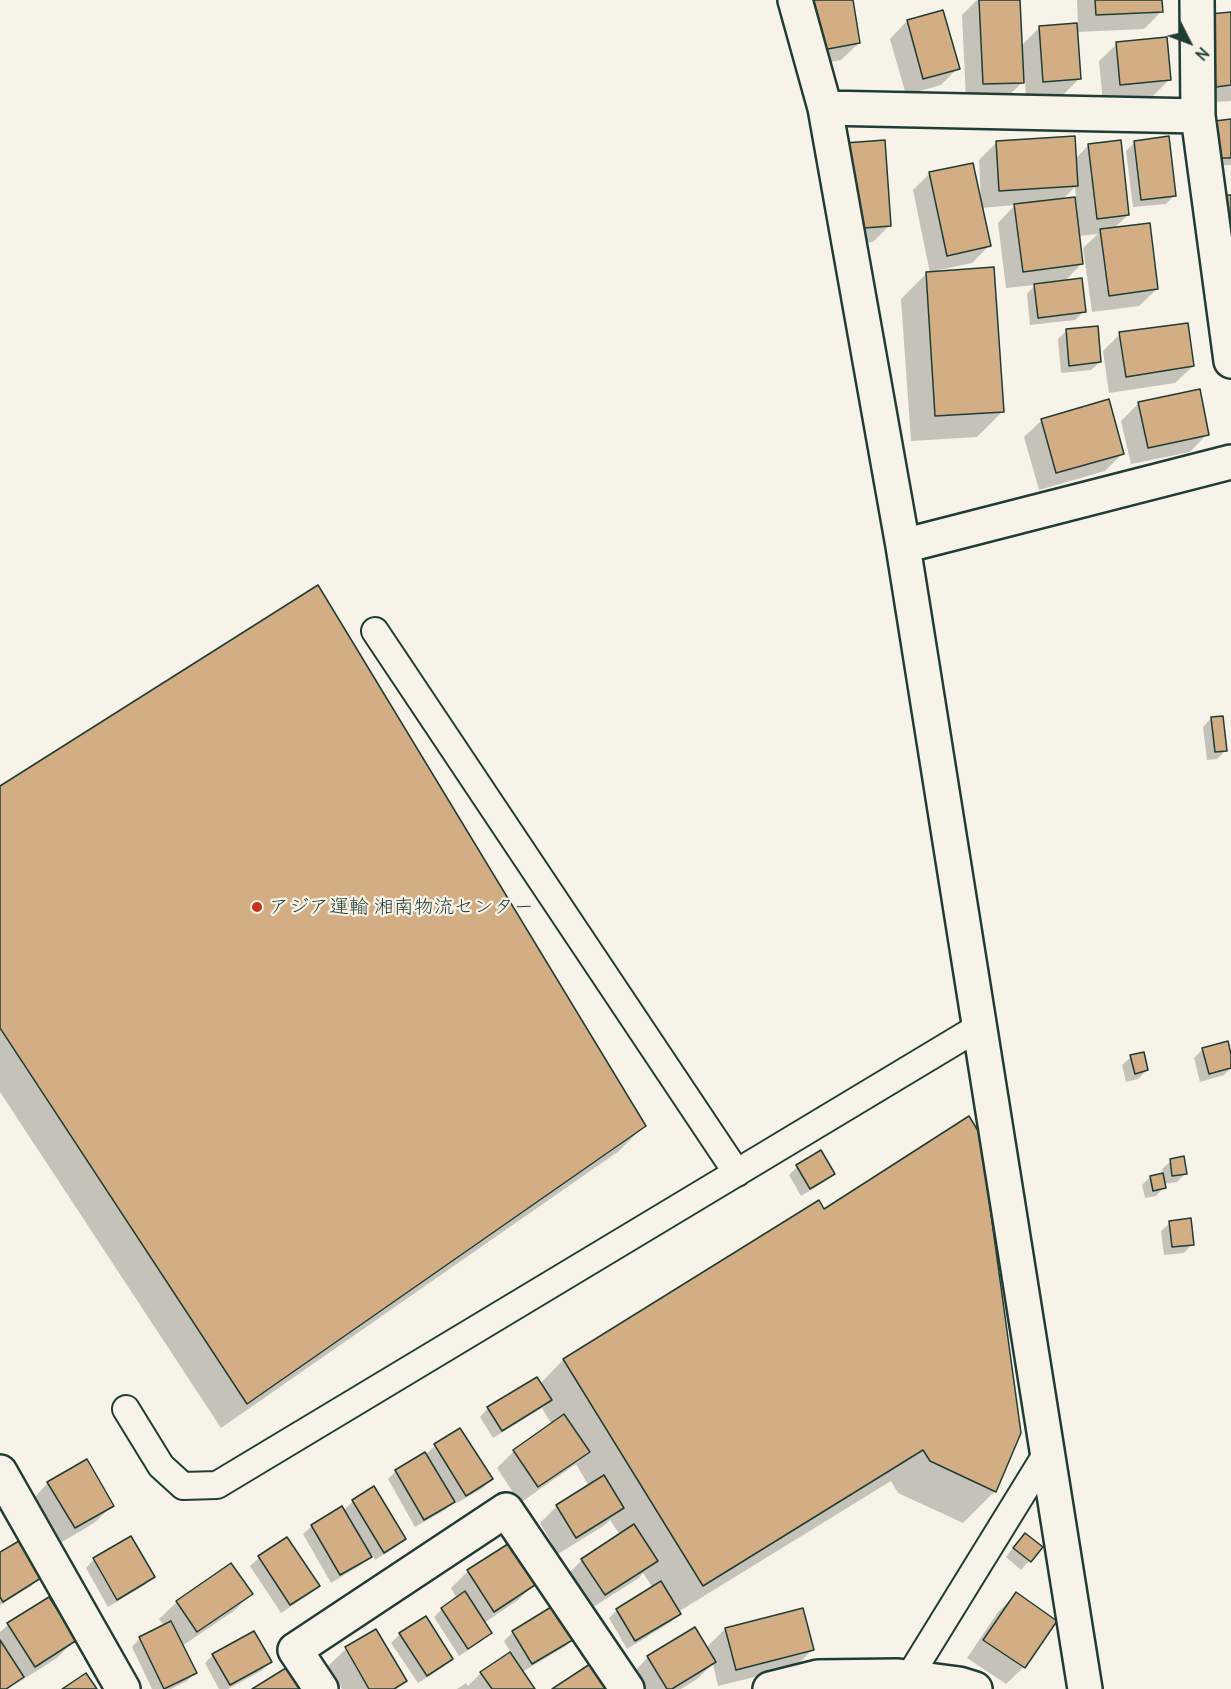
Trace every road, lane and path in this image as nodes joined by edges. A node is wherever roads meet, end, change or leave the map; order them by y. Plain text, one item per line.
1 (795, 0) edge
2 (1197, 0) edge
3 (825, 108) junction
4 (1197, 116) junction
5 (1231, 361) edge
6 (1231, 462) edge
7 (903, 546) junction
8 (375, 631) dead end
9 (980, 1027) junction
10 (737, 1173) junction
11 (126, 1409) dead end
12 (1047, 1453) junction
13 (0, 1472) edge
14 (909, 1677) junction
15 (123, 1689) edge
16 (321, 1689) edge
17 (627, 1689) edge
18 (770, 1689) edge
19 (975, 1689) edge
20 (1085, 1689) edge

1 - 3 street
2 - 4 street
3 - 4 street
3 - 7 street
4 - 5 street
6 - 7 street
7 - 9 street
8 - 10 lane
9 - 10 lane
9 - 12 street
10 - 11 lane
12 - 14 lane
12 - 20 street
13 - 15 street
14 - 18 street
14 - 19 street
16 - 17 street

